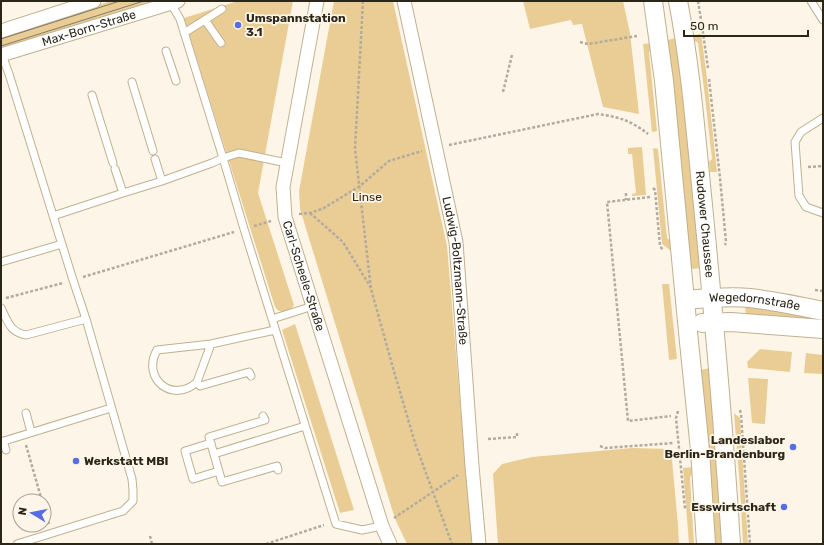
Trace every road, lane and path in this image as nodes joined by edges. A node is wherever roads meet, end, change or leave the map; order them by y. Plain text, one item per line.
1 (94, 1) edge
2 (317, 1) edge
3 (363, 1) edge
4 (404, 1) edge
5 (678, 1) edge
6 (811, 1) edge
7 (173, 2) edge
8 (655, 2) edge
9 (222, 9) dead end
10 (206, 20) junction
11 (823, 20) edge
12 (1, 31) edge
13 (184, 33) junction
14 (637, 36) dead end
15 (580, 42) dead end
16 (220, 43) dead end
17 (166, 50) dead end
18 (2, 55) edge
19 (512, 55) dead end
20 (176, 81) dead end
21 (132, 82) dead end
22 (503, 92) dead end
23 (92, 95) dead end
24 (823, 118) edge
25 (648, 134) dead end
26 (435, 148) junction
27 (153, 151) dead end
28 (223, 158) junction
29 (155, 159) dead end
30 (287, 163) junction
31 (823, 166) edge
32 (812, 167) dead end
33 (162, 180) junction
34 (360, 186) junction
35 (123, 193) junction
36 (626, 193) dead end
37 (650, 197) dead end
38 (626, 200) junction
39 (823, 213) edge
40 (299, 214) dead end
41 (310, 214) junction
42 (53, 216) junction
43 (271, 221) dead end
44 (244, 229) junction
45 (62, 244) junction
46 (1, 262) edge
47 (73, 280) junction
48 (371, 289) junction
49 (712, 298) junction
50 (1, 300) edge
51 (685, 300) junction
52 (313, 306) junction
53 (1, 308) edge
54 (823, 311) edge
55 (86, 319) junction
56 (272, 319) junction
57 (714, 322) junction
58 (687, 325) junction
59 (823, 329) edge
60 (275, 330) junction
61 (211, 344) junction
62 (251, 376) dead end
63 (197, 382) junction
64 (111, 408) junction
65 (26, 413) dead end
66 (263, 416) dead end
67 (671, 416) dead end
68 (305, 426) junction
69 (517, 431) dead end
70 (31, 432) junction
71 (23, 435) junction
72 (488, 439) dead end
73 (2, 441) edge
74 (674, 443) dead end
75 (211, 444) junction
76 (600, 446) dead end
77 (6, 450) dead end
78 (214, 454) junction
79 (472, 466) junction
80 (278, 470) dead end
81 (219, 471) junction
82 (40, 493) edge
83 (433, 493) junction
84 (334, 521) junction
85 (382, 526) junction
86 (52, 533) joint
87 (150, 536) dead end
88 (16, 544) edge
89 (152, 544) edge
90 (266, 544) edge
91 (390, 544) edge
92 (452, 544) edge
93 (479, 544) edge
94 (706, 544) edge
95 (730, 544) edge

1 - 12 street, Max-Born-Straße
2 - 30 street, Carl-Scheele-Straße
3 - 34 path
4 - 26 street, Ludwig-Boltzmann-Straße
5 - 49 main road, Rudower Chaussee
6 - 11 lane
7 - 13 lane
7 - 18 street, Max-Born-Straße
8 - 51 main road
9 - 10 lane
10 - 13 lane
10 - 16 lane
13 - 28 lane
14 - 15 path
17 - 20 lane
18 - 42 lane
19 - 22 path
21 - 27 lane
23 - 35 lane
24 - 39 lane
25 - 26 path
26 - 34 path
26 - 79 street, Ludwig-Boltzmann-Straße
28 - 30 lane
28 - 33 lane
28 - 44 lane
29 - 33 lane
30 - 52 street, Carl-Scheele-Straße
31 - 32 path
33 - 35 lane
34 - 41 path
34 - 48 path
35 - 42 lane
36 - 38 path
37 - 38 path
38 - 67 path
40 - 41 path
41 - 48 path
42 - 45 lane
43 - 44 path
44 - 47 path
44 - 56 lane
45 - 46 lane
45 - 47 lane
47 - 50 path
47 - 55 lane
48 - 83 path
49 - 51 main road, Wegedornstraße
49 - 54 main road, Wegedornstraße
49 - 57 main road, Rudower Chaussee
51 - 58 main road
52 - 56 lane
52 - 85 street, Carl-Scheele-Straße
53 - 55 lane
55 - 64 lane
56 - 60 lane
57 - 58 main road, Wegedornstraße
57 - 59 main road, Wegedornstraße
57 - 95 main road, Rudower Chaussee
58 - 94 main road
60 - 61 lane
60 - 68 lane
61 - 63 lane
61 - 63 lane
62 - 63 lane
64 - 70 lane
64 - 86 lane
65 - 70 lane
66 - 75 lane
68 - 78 lane
68 - 84 lane
69 - 72 path
70 - 71 lane
71 - 73 lane
71 - 82 path
73 - 77 lane
74 - 76 path
75 - 78 lane
75 - 81 lane
78 - 81 lane
79 - 83 path
79 - 93 street, Ludwig-Boltzmann-Straße
80 - 81 lane
83 - 85 path
83 - 92 path
84 - 85 lane
84 - 90 path
85 - 91 street, Carl-Scheele-Straße
86 - 88 lane
87 - 89 path

